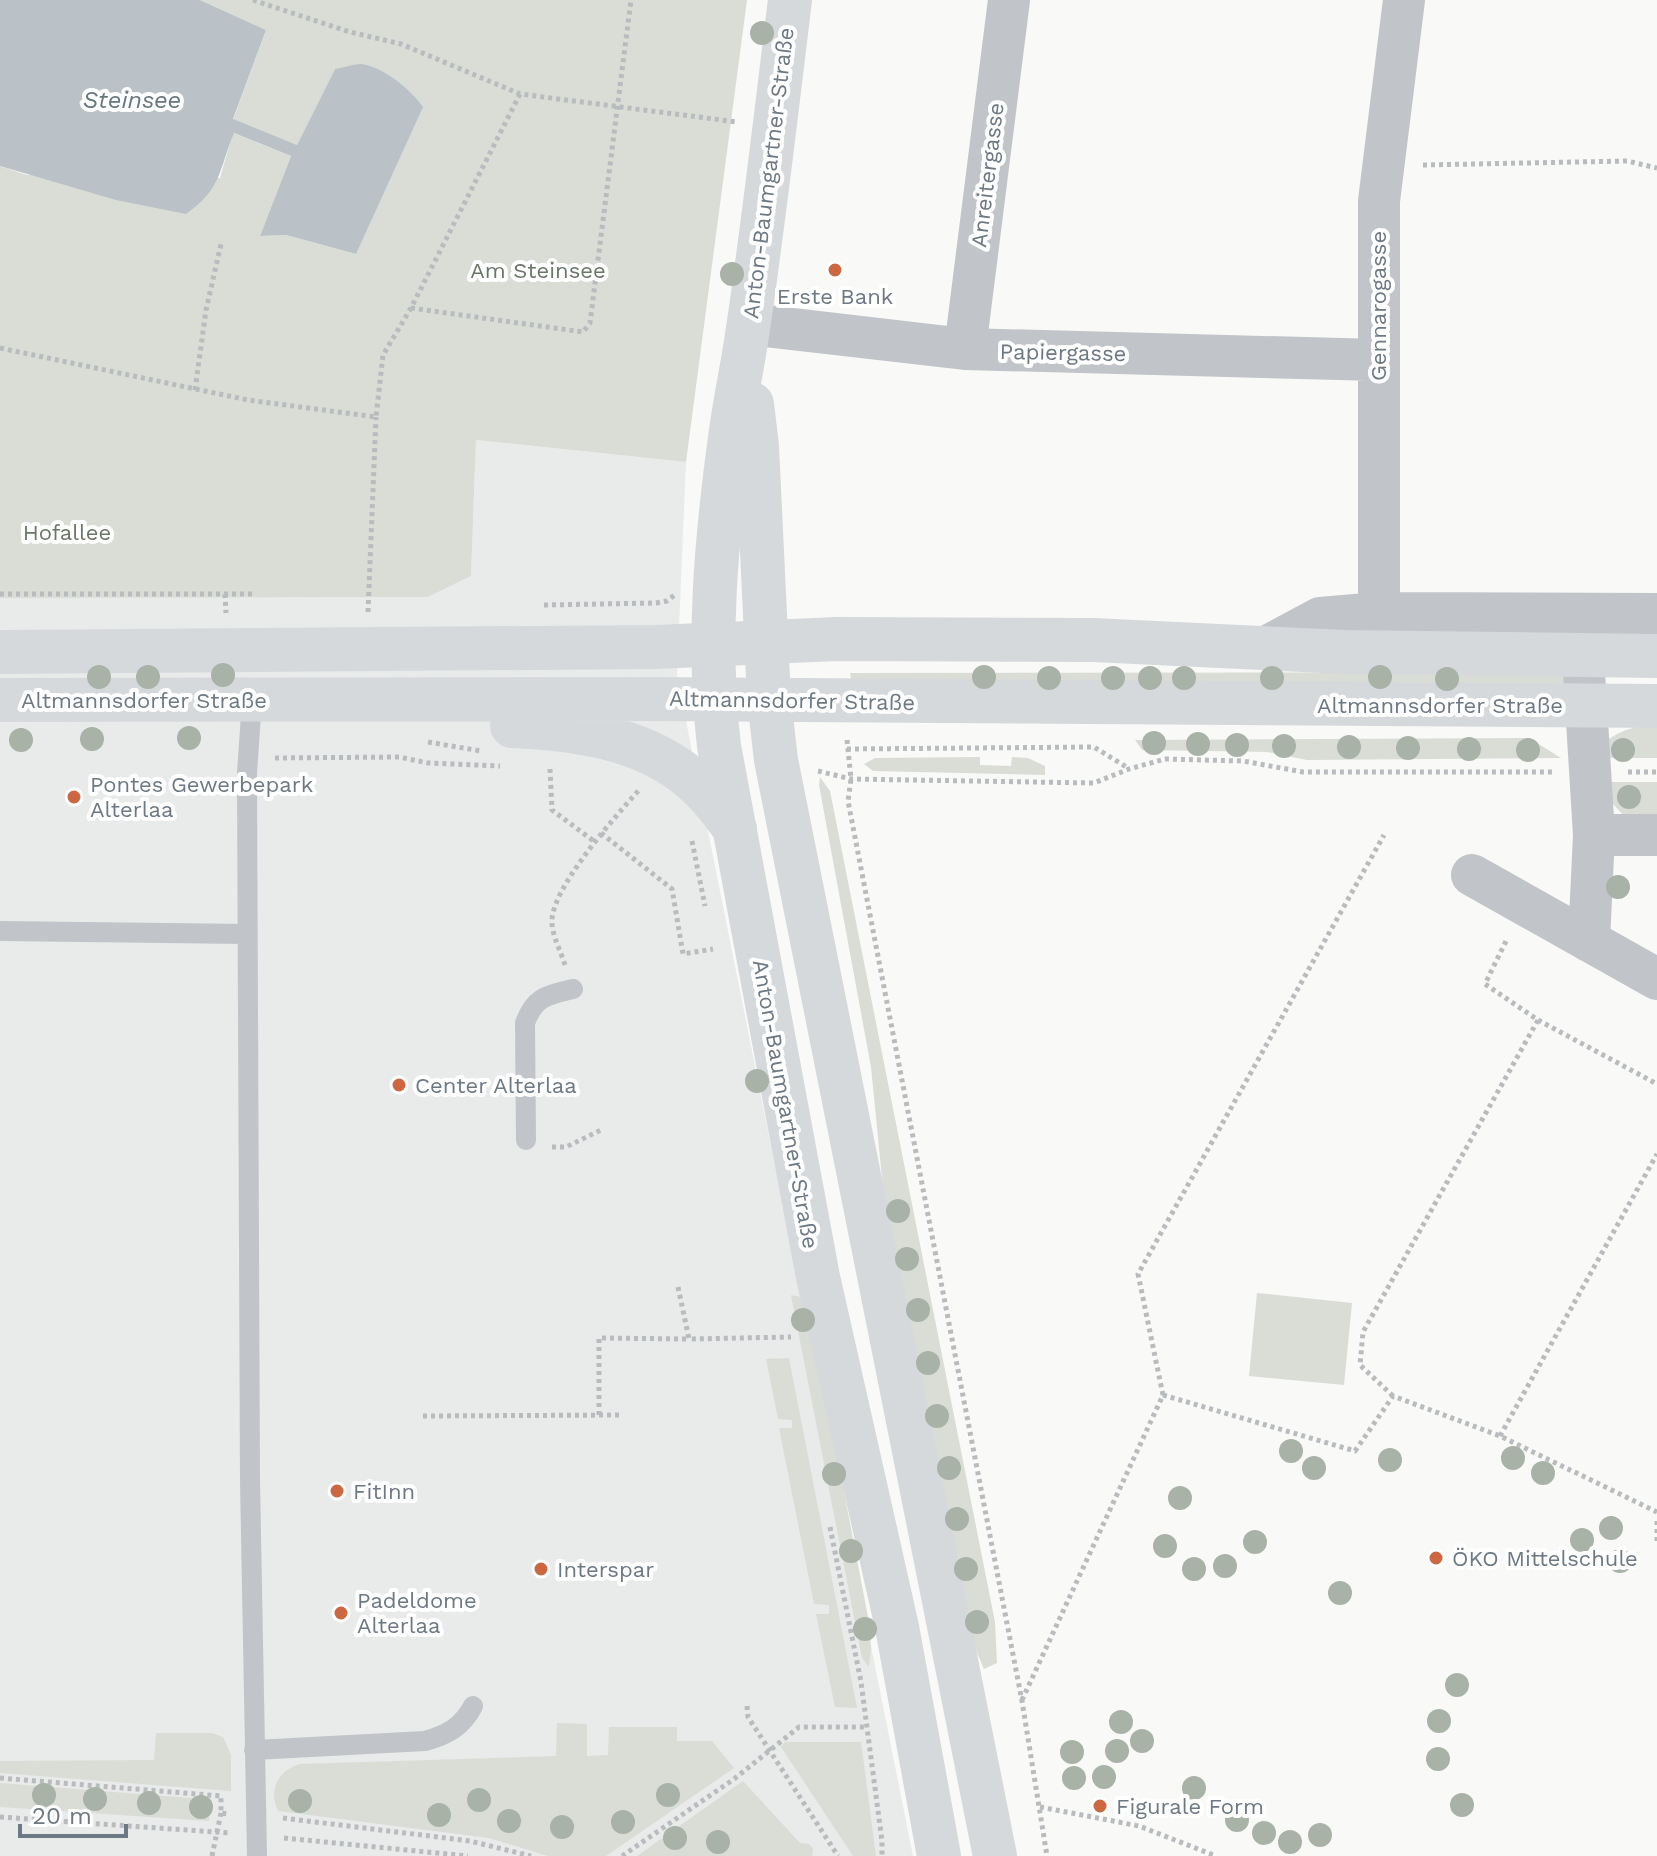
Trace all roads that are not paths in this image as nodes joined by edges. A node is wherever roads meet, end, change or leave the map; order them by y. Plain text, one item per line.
1 (790, 0) edge
2 (1009, 0) edge
3 (1404, 0) edge
4 (747, 335) junction
5 (965, 349) junction
6 (1378, 360) junction
7 (1379, 613) junction
8 (1657, 614) edge
9 (767, 643) junction
10 (712, 645) junction
11 (1264, 648) junction
12 (0, 652) edge
13 (1583, 656) junction
14 (1657, 656) edge
15 (347, 699) junction
16 (769, 699) junction
17 (0, 700) edge
18 (252, 700) junction
19 (713, 700) junction
20 (1585, 706) junction
21 (1657, 706) edge
22 (735, 829) junction
23 (1594, 835) junction
24 (1657, 835) edge
25 (1472, 875) dead end
26 (0, 931) edge
27 (247, 934) junction
28 (1589, 941) junction
29 (1657, 979) edge
30 (573, 989) road end
31 (526, 1140) dead end
32 (473, 1706) dead end
33 (254, 1750) junction
34 (257, 1856) edge
35 (939, 1856) edge
36 (995, 1856) edge

1 - 4 main road, Anton-Baumgartner-Straße
2 - 5 street, Anreitergasse
3 - 6 street, Gennarogasse
4 - 5 street, Papiergasse
4 - 9 main road, Anton-Baumgartner-Straße
4 - 10 main road, Anton-Baumgartner-Straße
5 - 6 street, Papiergasse
6 - 7 street, Gennarogasse
7 - 8 street
7 - 11 street
9 - 10 main road
9 - 11 main road
9 - 16 main road, Anton-Baumgartner-Straße
10 - 12 main road
10 - 19 main road, Anton-Baumgartner-Straße
11 - 13 main road
13 - 14 main road
13 - 20 street, Altmannsdorfer Straße
15 - 18 main road, Altmannsdorfer Straße
15 - 19 main road, Altmannsdorfer Straße
15 - 22 main road
16 - 19 main road, Altmannsdorfer Straße
16 - 20 main road, Altmannsdorfer Straße
16 - 36 main road, Anton-Baumgartner-Straße
17 - 18 main road, Altmannsdorfer Straße
18 - 27 lane
19 - 22 main road, Anton-Baumgartner-Straße
20 - 21 main road, Altmannsdorfer Straße
20 - 23 street, Altmannsdorfer Straße
22 - 35 main road, Anton-Baumgartner-Straße
23 - 24 street
23 - 28 street, Altmannsdorfer Straße
25 - 28 street
26 - 27 lane
27 - 33 lane
28 - 29 street
30 - 31 lane
32 - 33 lane
33 - 34 lane

